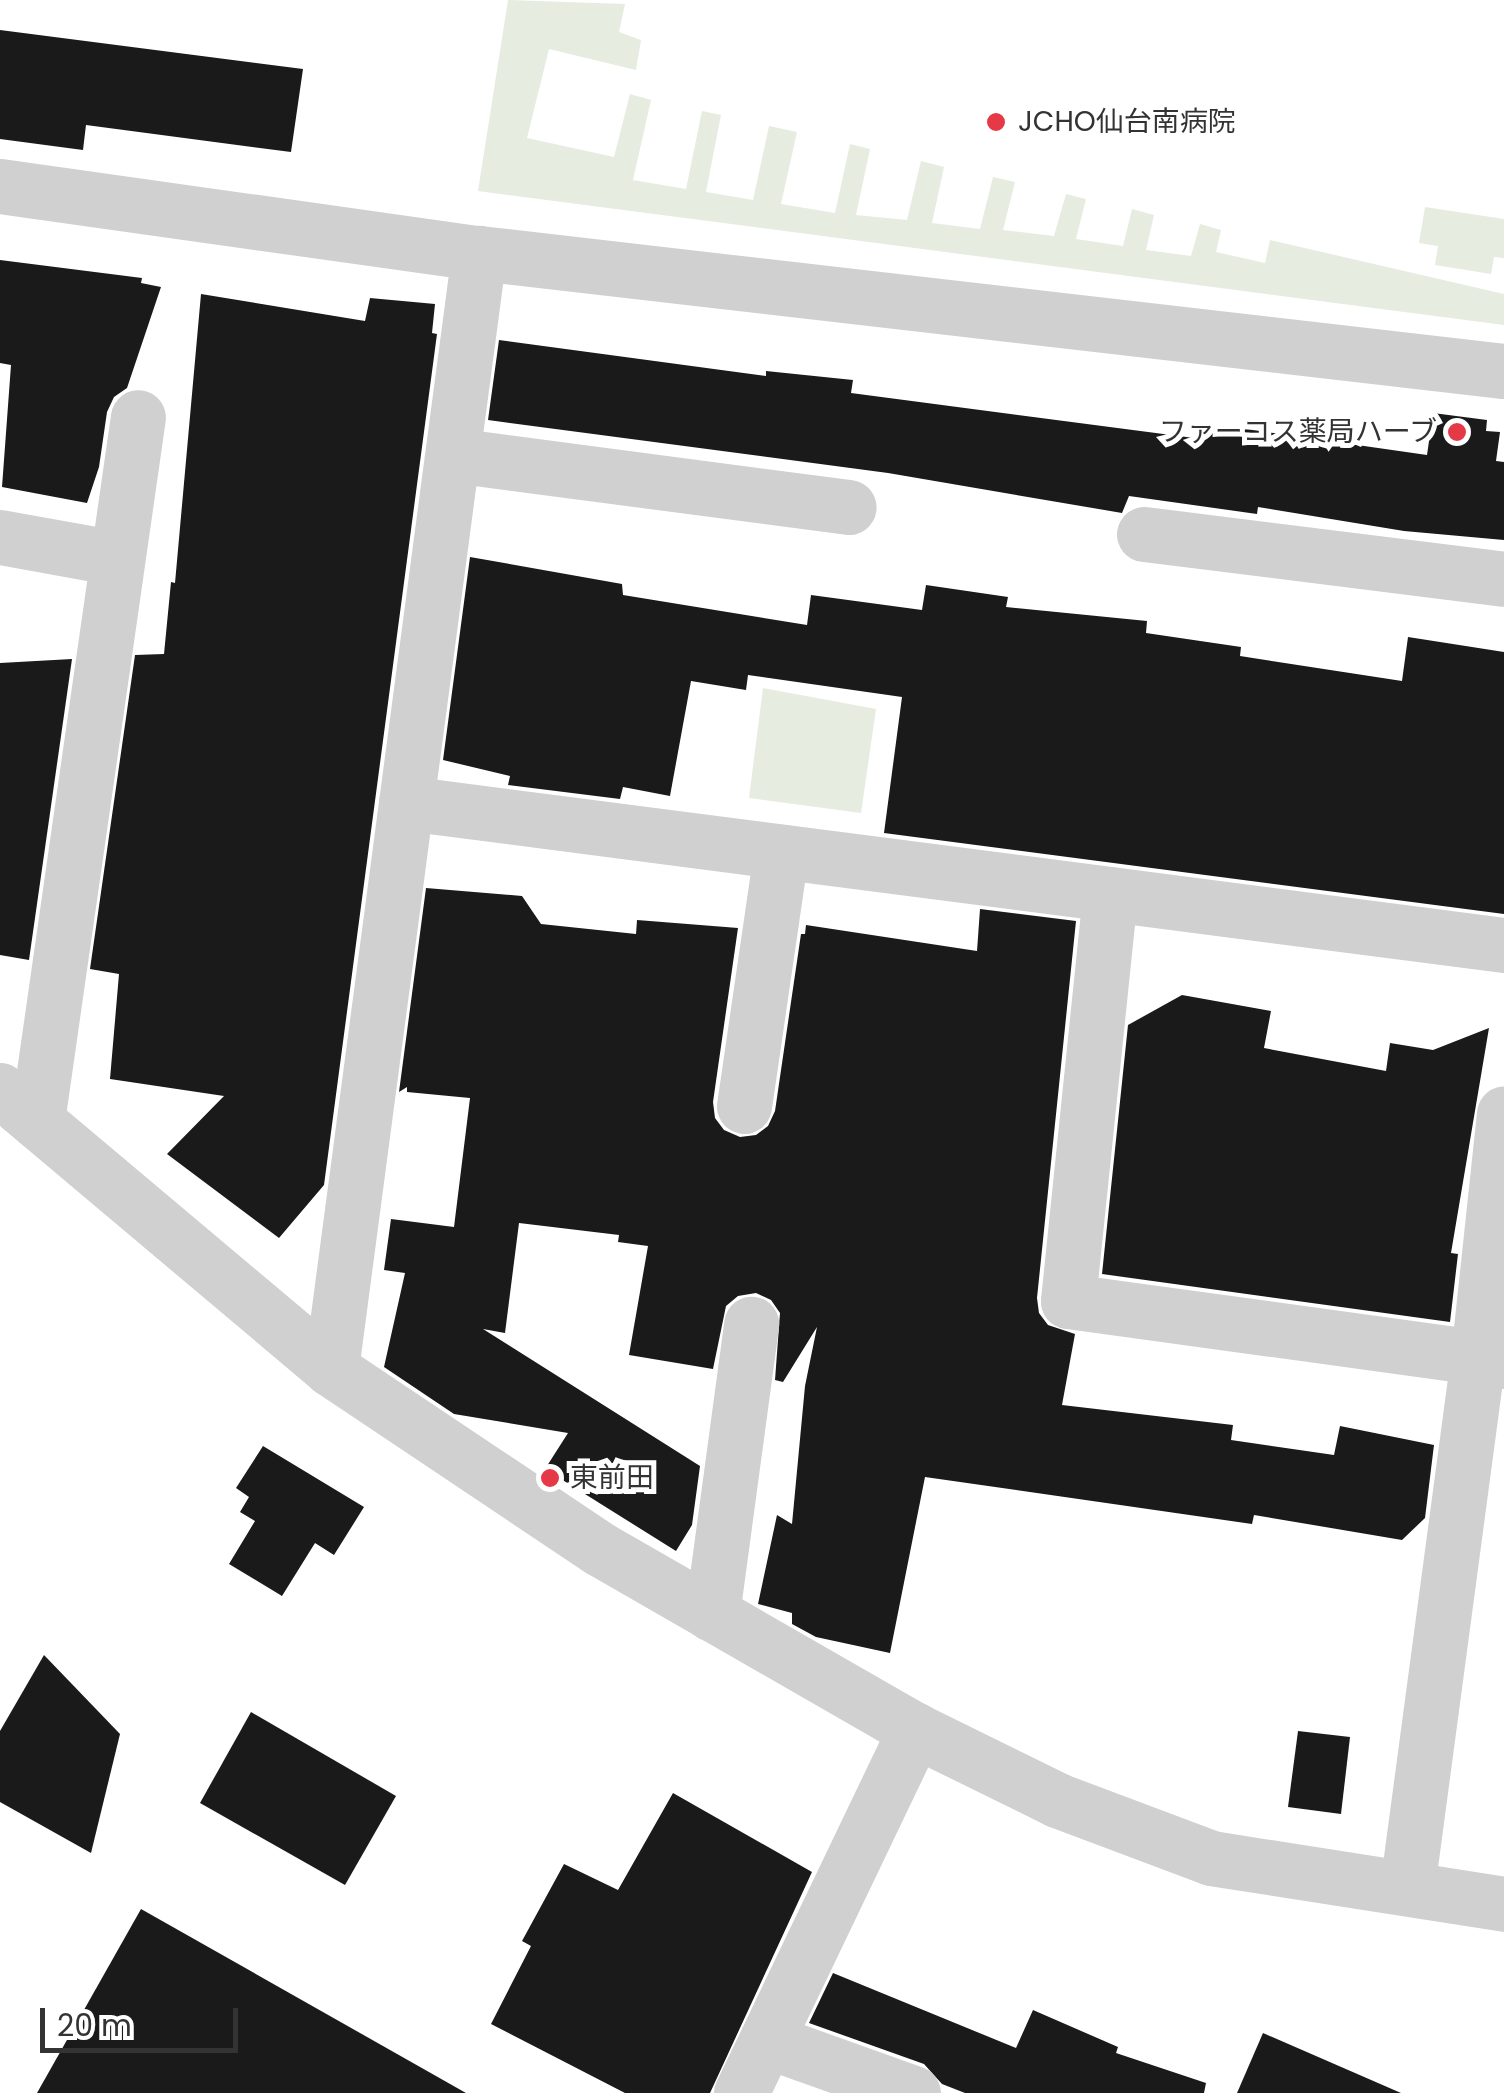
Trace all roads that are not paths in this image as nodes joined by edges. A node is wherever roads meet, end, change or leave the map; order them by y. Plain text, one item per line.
1 (0, 186) edge
2 (479, 252) junction
3 (1504, 371) edge
4 (138, 417) dead end
5 (453, 455) junction
6 (849, 507) dead end
7 (1144, 534) dead end
8 (0, 537) edge
9 (118, 558) junction
10 (1504, 579) edge
11 (406, 804) junction
12 (780, 852) junction
13 (1110, 894) junction
14 (1504, 945) edge
15 (18, 1106) edge
16 (744, 1106) dead end
17 (1504, 1113) edge
18 (751, 1324) dead end
19 (1491, 1359) edge
20 (332, 1368) junction
21 (712, 1614) junction
22 (914, 1730) junction
23 (1406, 1888) junction
24 (1504, 1904) edge
25 (768, 2041) junction
26 (741, 2093) edge
27 (913, 2093) edge

1 - 2 street
2 - 3 street
2 - 5 street
4 - 9 street
5 - 6 street
5 - 11 street
7 - 10 street
8 - 9 street
9 - 15 street
11 - 12 street
11 - 20 street
12 - 13 street
12 - 16 street
13 - 14 street
13 - 19 street
15 - 20 street
17 - 19 street
18 - 21 street
19 - 23 street
20 - 21 street
21 - 22 street
22 - 23 street
22 - 25 street
23 - 24 street
25 - 26 street
25 - 27 street

